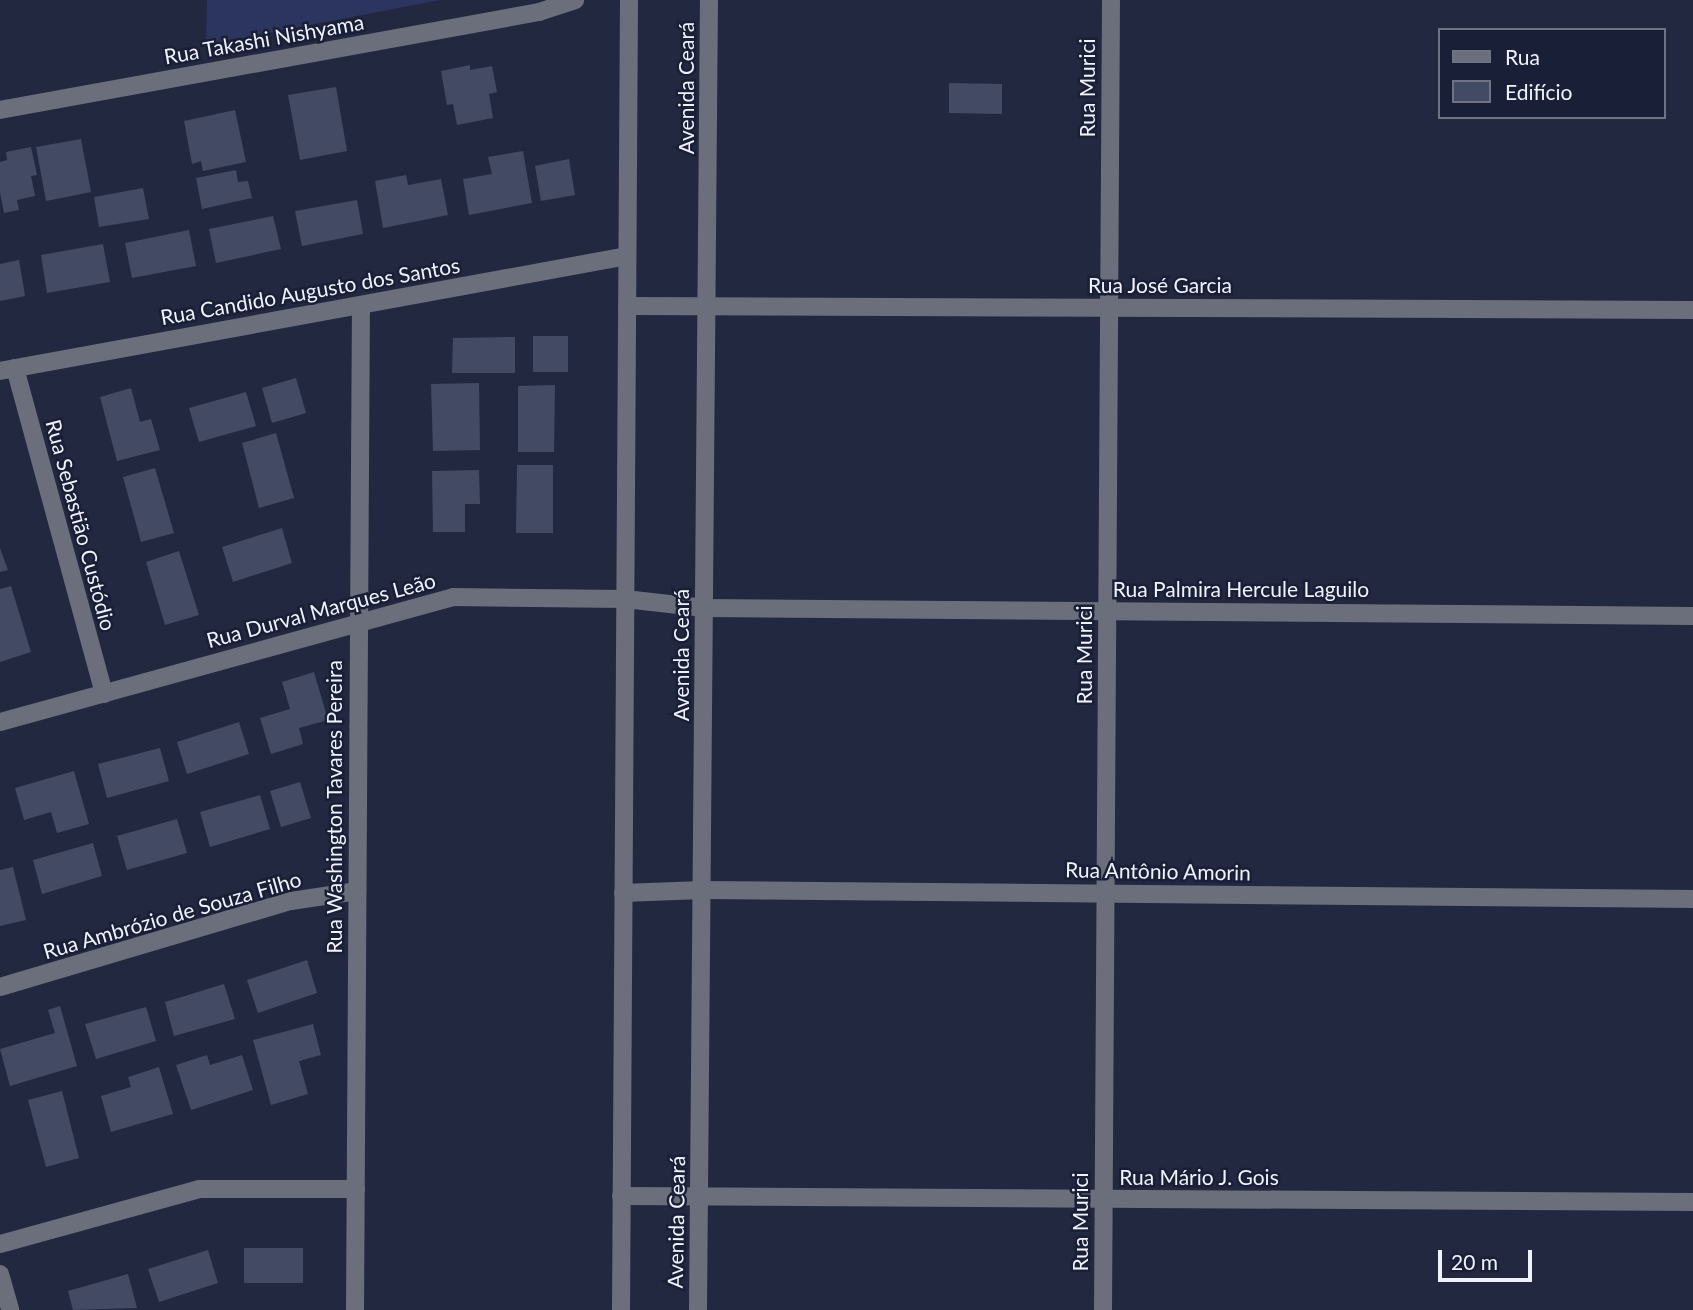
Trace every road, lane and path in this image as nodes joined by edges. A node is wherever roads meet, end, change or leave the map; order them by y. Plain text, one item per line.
1 (575, 0) edge
2 (629, 0) edge
3 (709, 0) edge
4 (1111, 0) edge
5 (0, 110) edge
6 (627, 256) junction
7 (361, 305) junction
8 (626, 306) junction
9 (707, 306) junction
10 (1109, 308) junction
11 (1693, 310) edge
12 (8, 369) edge
13 (625, 599) junction
14 (704, 608) junction
15 (1107, 611) junction
16 (1693, 615) edge
17 (358, 624) junction
18 (104, 694) junction
19 (0, 722) edge
20 (702, 890) junction
21 (357, 891) junction
22 (623, 893) junction
23 (1105, 894) junction
24 (1693, 899) edge
25 (0, 987) edge
26 (356, 1189) junction
27 (621, 1196) junction
28 (699, 1197) junction
29 (1103, 1199) junction
30 (1693, 1202) edge
31 (0, 1244) edge
32 (0, 1274) edge
33 (10, 1310) edge
34 (355, 1310) edge
35 (621, 1310) edge
36 (698, 1310) edge
37 (1102, 1310) edge

1 - 5 street, Rua Takashi Nishyama
2 - 6 street
3 - 9 street, Avenida Ceará
4 - 10 street, Rua Murici
6 - 7 street, Rua Candido Augusto dos Santos
6 - 8 street
7 - 12 street, Rua Candido Augusto dos Santos
7 - 17 street, Rua Washington Tavares Pereira
8 - 9 street, Rua José Garcia
8 - 13 street
9 - 10 street, Rua José Garcia
9 - 14 street, Avenida Ceará
10 - 11 street, Rua José Garcia
10 - 15 street, Rua Murici
12 - 18 street, Rua Sebastião Custódio
13 - 14 street, Rua Durval Marques Leão
13 - 17 street, Rua Durval Marques Leão
13 - 22 street
14 - 15 street, Rua Palmira Hercule Laguilo
14 - 20 street, Avenida Ceará
15 - 16 street, Rua Palmira Hercule Laguilo
15 - 23 street, Rua Murici
17 - 18 street, Rua Durval Marques Leão
17 - 21 street, Rua Washington Tavares Pereira
18 - 19 street, Rua Durval Marques Leão
20 - 22 street, Rua Antônio Amorin
20 - 23 street, Rua Antônio Amorin
20 - 28 street, Avenida Ceará
21 - 25 street, Rua Ambrózio de Souza Filho
21 - 26 street, Rua Washington Tavares Pereira
22 - 27 street
23 - 24 street, Rua Antônio Amorin
23 - 29 street, Rua Murici
26 - 31 street
26 - 34 street, Rua Washington Tavares Pereira
27 - 28 street, Rua Mário J. Gois
27 - 35 street
28 - 29 street, Rua Mário J. Gois
28 - 36 street, Avenida Ceará
29 - 30 street, Rua Mário J. Gois
29 - 37 street, Rua Murici
32 - 33 street

